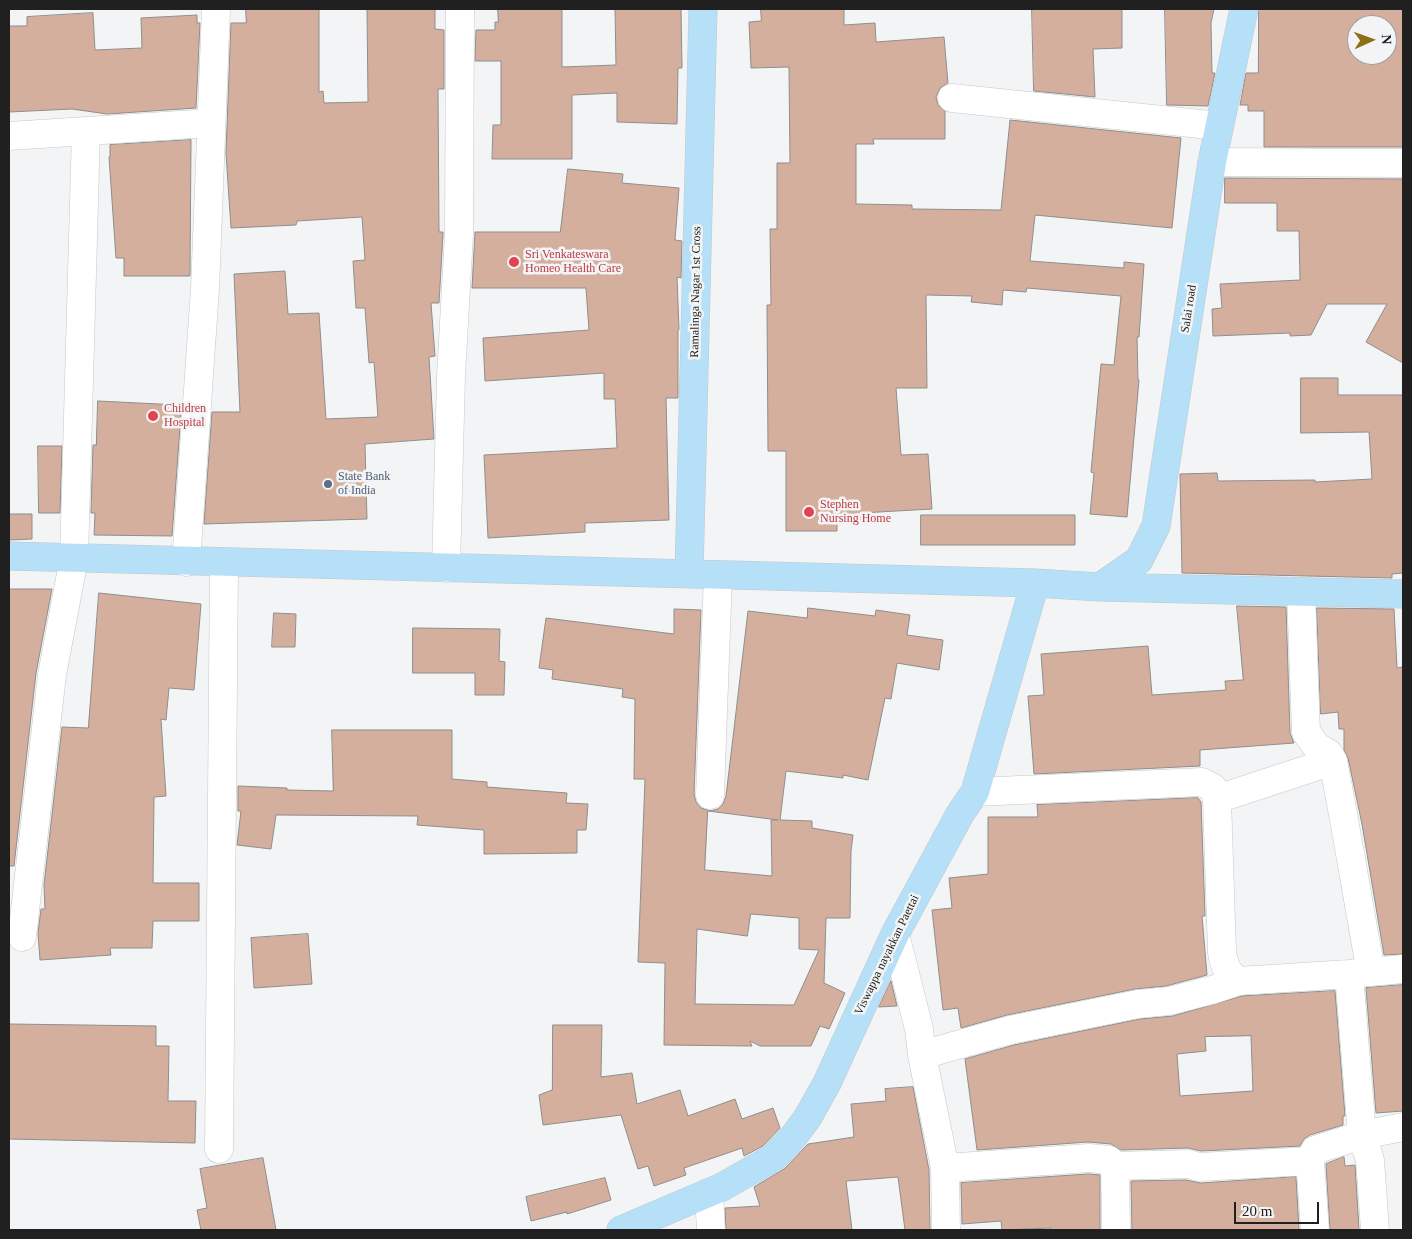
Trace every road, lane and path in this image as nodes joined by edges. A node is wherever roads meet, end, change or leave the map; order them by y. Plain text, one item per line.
1 (216, 9) edge
2 (460, 9) edge
3 (702, 9) edge
4 (1244, 9) edge
5 (952, 98) dead end
6 (211, 123) junction
7 (1219, 126) junction
8 (86, 131) junction
9 (9, 136) edge
10 (1212, 162) junction
11 (1403, 163) edge
12 (9, 556) edge
13 (74, 558) junction
14 (186, 562) junction
15 (224, 563) junction
16 (446, 568) junction
17 (690, 574) junction
18 (718, 575) junction
19 (1035, 583) junction
20 (1100, 587) junction
21 (1301, 592) junction
22 (1403, 594) edge
23 (1333, 761) junction
24 (974, 792) junction
25 (710, 795) dead end
26 (1217, 800) junction
27 (894, 934) junction
28 (22, 937) dead end
29 (1403, 968) edge
30 (1360, 973) junction
31 (1239, 981) junction
32 (922, 1055) junction
33 (1403, 1126) edge
34 (1362, 1135) junction
35 (219, 1149) dead end
36 (1310, 1160) junction
37 (1116, 1166) junction
38 (945, 1168) junction
39 (709, 1194) junction
40 (621, 1230) edge
41 (711, 1230) edge
42 (946, 1230) edge
43 (1116, 1230) edge
44 (1315, 1230) edge
45 (1375, 1230) edge

1 - 6 street
2 - 16 street
3 - 17 main road, Ramalinga Nagar 1st Cross
4 - 7 main road, Salai road
5 - 7 street
6 - 8 street
6 - 14 street
7 - 10 main road, Salai road
8 - 9 street
8 - 13 street
10 - 11 street
10 - 20 main road, Salai road
12 - 13 main road
13 - 14 main road
13 - 28 street
14 - 15 main road
15 - 16 main road
15 - 35 street
16 - 17 main road
17 - 18 main road
18 - 19 main road
18 - 25 street
19 - 20 main road
19 - 24 main road, Viswappa nayakkan Paettai
20 - 21 main road
21 - 22 main road
21 - 23 street
23 - 26 street
23 - 30 street
24 - 26 street
24 - 27 main road, Viswappa nayakkan Paettai
26 - 31 street
27 - 32 street
27 - 39 main road, Viswappa nayakkan Paettai
29 - 30 street
30 - 31 street
30 - 34 street
31 - 32 street
32 - 38 street
33 - 34 street
34 - 36 street
34 - 45 street
36 - 37 street
36 - 44 street
37 - 38 street
37 - 43 street
38 - 42 street
39 - 40 main road, Viswappa nayakkan Paettai
39 - 41 street

